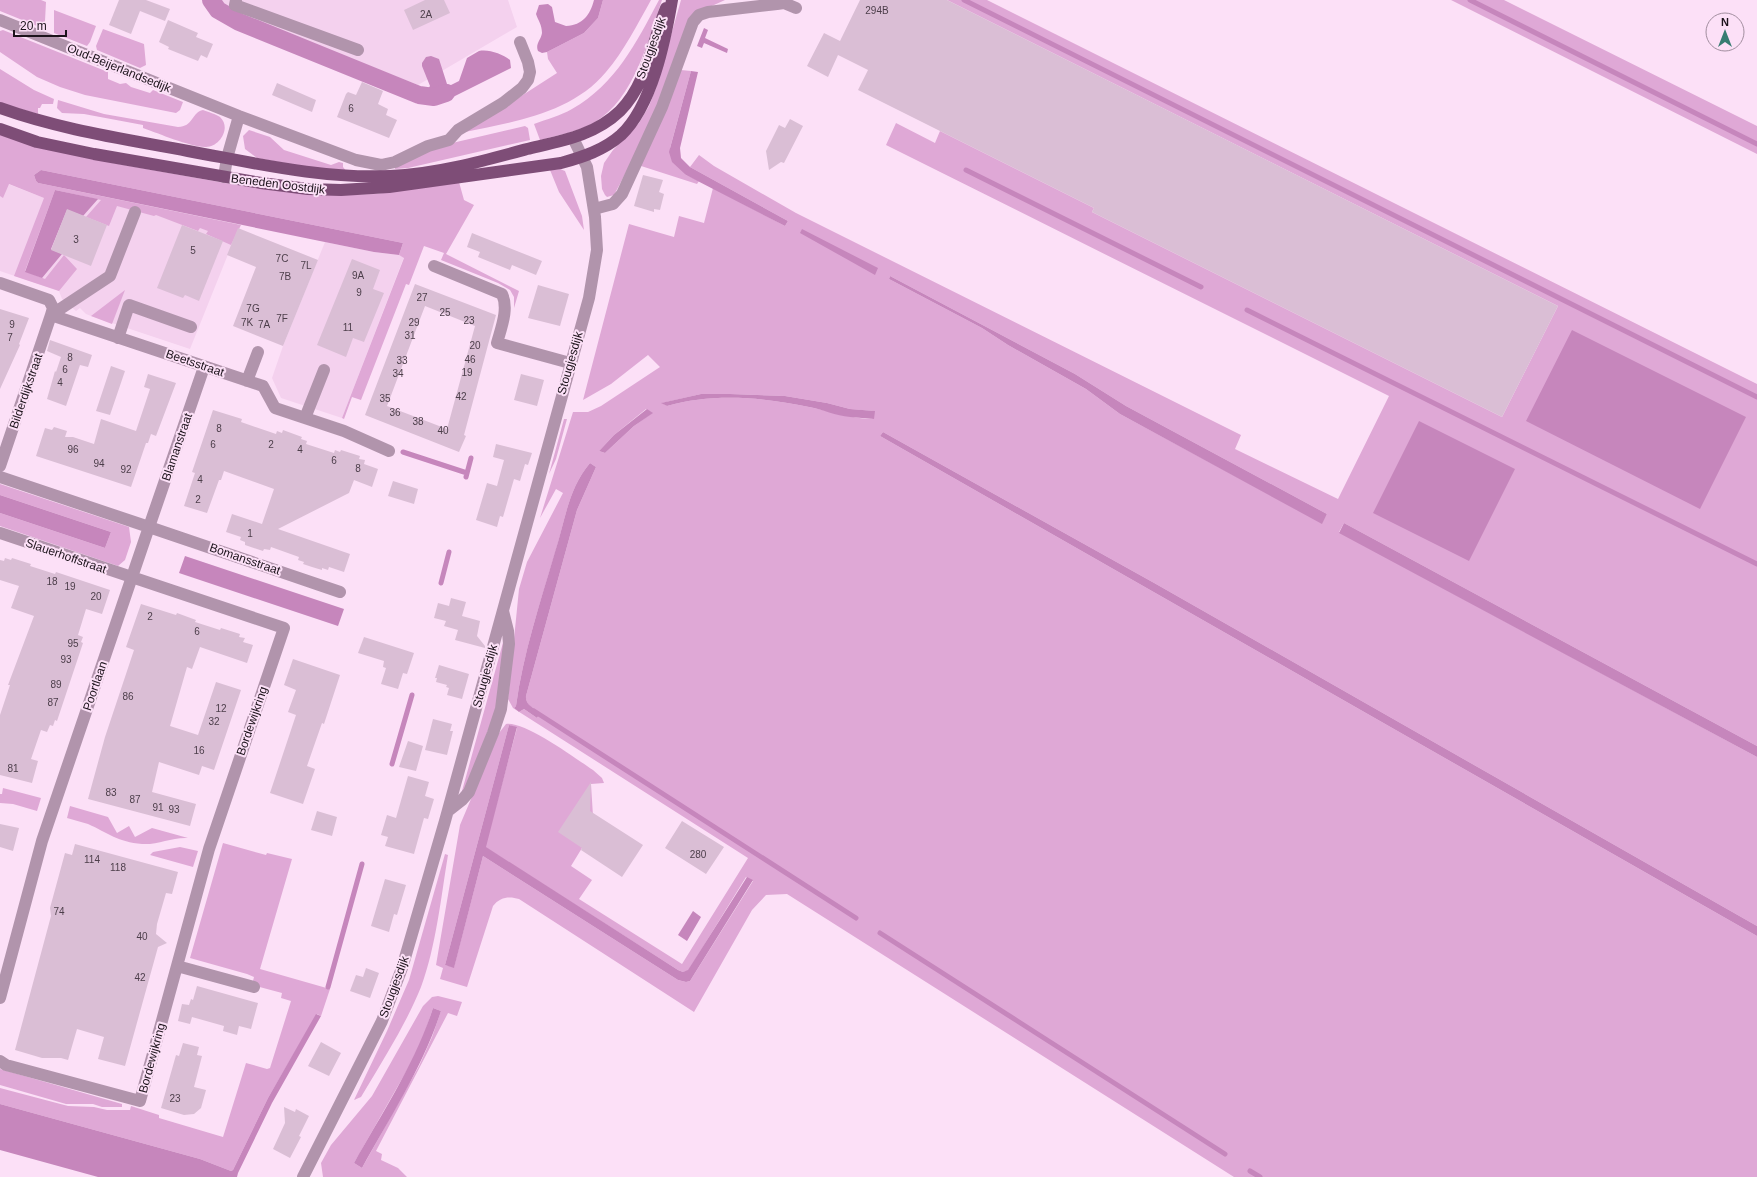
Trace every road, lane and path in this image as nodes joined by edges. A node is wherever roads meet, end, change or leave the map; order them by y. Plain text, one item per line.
1 (236, 0) edge
2 (669, 0) edge
3 (672, 0) edge
4 (796, 8) dead end
5 (0, 20) edge
6 (520, 42) dead end
7 (358, 50) dead end
8 (0, 108) edge
9 (239, 116) junction
10 (0, 129) edge
11 (573, 138) junction
12 (583, 157) junction
13 (227, 158) junction
14 (224, 177) junction
15 (594, 209) junction
16 (135, 212) dead end
17 (434, 266) dead end
18 (0, 283) edge
19 (51, 315) junction
20 (191, 327) dead end
21 (118, 338) junction
22 (258, 352) dead end
23 (570, 364) junction
24 (204, 367) junction
25 (324, 370) dead end
26 (247, 381) junction
27 (305, 418) junction
28 (389, 451) dead end
29 (0, 466) edge
30 (0, 476) edge
31 (149, 527) junction
32 (0, 533) edge
33 (132, 578) junction
34 (340, 592) dead end
35 (502, 610) junction
36 (448, 811) junction
37 (177, 966) junction
38 (254, 987) dead end
39 (0, 998) edge
40 (0, 1061) edge
41 (303, 1177) edge

1 - 7 street
2 - 11 main road, Stougjesdijk
3 - 12 main road, Stougjesdijk
4 - 15 street
5 - 9 street, Oud-Beijerlandsedijk
6 - 9 street, Oud-Beijerlandsedijk
8 - 13 main road, Beneden Oostdijk
9 - 13 street
10 - 14 main road, Beneden Oostdijk
11 - 12 street, Stougjesdijk
11 - 13 main road, Beneden Oostdijk
12 - 14 main road, Beneden Oostdijk
12 - 15 street, Stougjesdijk
13 - 14 street
15 - 23 street, Stougjesdijk
16 - 19 street
17 - 23 street
18 - 19 street
19 - 21 street, Beetsstraat
19 - 29 street, Bilderdijkstraat
20 - 21 street
21 - 24 street, Beetsstraat
22 - 26 street
23 - 35 street, Stougjesdijk
24 - 26 street, Beetsstraat
24 - 31 street, Blamanstraat
25 - 27 street
26 - 27 street, Beetsstraat
27 - 28 street, Beetsstraat
30 - 31 street
31 - 33 street, Poortlaan
31 - 34 street, Bomansstraat
32 - 33 street, Slauerhoffstraat
33 - 37 street, Bordewijkring
33 - 39 street, Poortlaan
35 - 36 street, Stougjesdijk
35 - 36 street
36 - 41 street, Stougjesdijk
37 - 38 street
37 - 40 street, Bordewijkring

